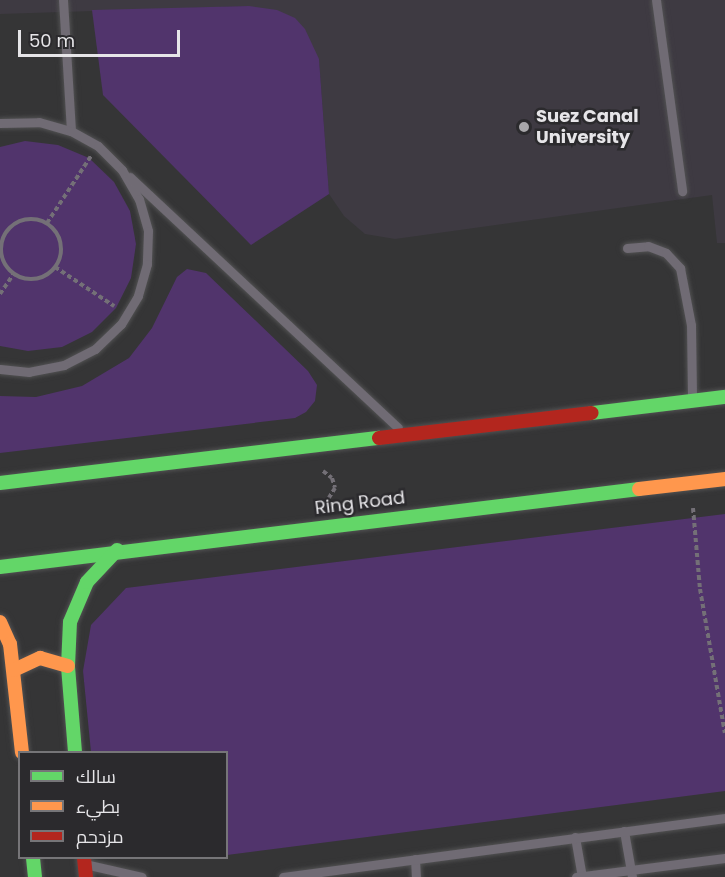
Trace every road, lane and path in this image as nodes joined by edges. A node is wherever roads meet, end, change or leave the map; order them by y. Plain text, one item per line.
1 (63, 0) edge
2 (656, 0) edge
3 (0, 123) edge
4 (71, 130) junction
5 (98, 146) junction
6 (122, 170) junction
7 (682, 191) dead end
8 (47, 223) junction
9 (0, 230) edge
10 (5, 233) junction
11 (627, 248) dead end
12 (55, 267) junction
13 (14, 273) junction
14 (0, 294) edge
15 (121, 324) junction
16 (0, 369) edge
17 (725, 397) edge
18 (692, 401) junction
19 (404, 434) junction
20 (312, 471) dead end
21 (725, 479) edge
22 (0, 483) edge
23 (691, 483) junction
24 (322, 504) dead end
25 (117, 550) junction
26 (0, 567) edge
27 (0, 622) edge
28 (68, 666) junction
29 (14, 670) junction
30 (725, 733) edge
31 (22, 751) edge
32 (75, 751) edge
33 (725, 818) edge
34 (624, 831) junction
35 (575, 837) junction
36 (725, 858) edge
37 (33, 859) edge
38 (414, 859) junction
39 (85, 866) edge
40 (631, 874) edge
41 (35, 877) edge
42 (142, 877) edge
43 (283, 877) edge
44 (416, 877) edge
45 (576, 877) edge
46 (582, 877) edge

1 - 4 lane
2 - 7 lane
3 - 4 lane
4 - 5 lane
5 - 6 lane
5 - 8 path
6 - 15 lane
6 - 19 lane
8 - 10 path
8 - 12 path
9 - 10 path
10 - 13 path
11 - 18 lane
12 - 13 path
12 - 15 path
13 - 14 path
15 - 16 lane
17 - 18 main road
18 - 19 main road
19 - 22 main road
20 - 24 path
21 - 23 main road, Ring Road
23 - 25 main road, Ring Road
23 - 30 path
25 - 26 main road, Ring Road
25 - 28 main road
27 - 29 main road
28 - 29 main road
28 - 32 main road
29 - 31 main road
33 - 34 lane
34 - 35 lane
34 - 40 lane
35 - 38 lane
35 - 46 lane
36 - 40 lane
37 - 41 main road
38 - 43 lane
38 - 44 lane
39 - 42 lane
40 - 46 lane
45 - 46 lane

